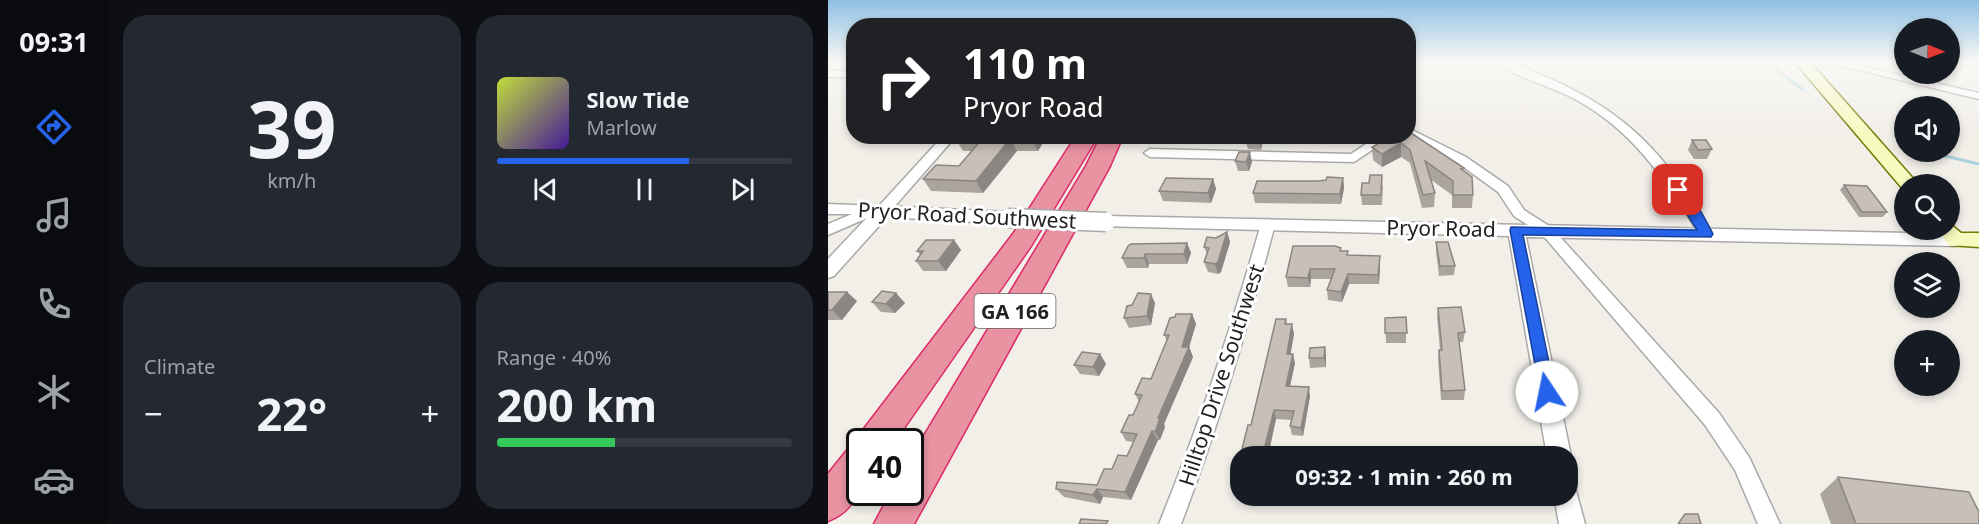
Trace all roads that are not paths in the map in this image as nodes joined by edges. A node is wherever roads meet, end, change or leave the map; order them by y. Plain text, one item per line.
1 (1552, 85) edge
2 (1823, 85) edge
3 (1933, 85) edge
4 (1979, 96) edge
5 (1416, 135) edge
6 (942, 144) edge
7 (1081, 144) edge
8 (1108, 144) edge
9 (1112, 144) edge
10 (1375, 144) edge
11 (1150, 153) dead end
12 (1098, 166) junction
13 (1900, 174) edge
14 (828, 209) edge
15 (878, 211) junction
16 (1106, 222) joint
17 (1518, 222) junction
18 (1268, 224) junction
19 (1015, 229) junction
20 (828, 230) edge
21 (1547, 231) junction
22 (1706, 234) junction
23 (1894, 235) edge
24 (1960, 236) edge
25 (1979, 240) edge
26 (828, 271) edge
27 (884, 428) edge
28 (1557, 446) edge
29 (846, 479) edge
30 (828, 503) edge
31 (1568, 506) edge
32 (893, 524) edge
33 (1170, 524) edge
34 (1572, 524) edge
35 (1769, 524) edge

1 - 22 street
2 - 13 main road
3 - 4 street
5 - 17 street
6 - 15 street
7 - 19 highway
8 - 12 highway, GA 166
9 - 12 highway
10 - 11 street
12 - 32 highway, GA 166
14 - 15 street, Pryor Road Southwest
15 - 19 street, Pryor Road Southwest
15 - 20 street
15 - 26 street
16 - 18 street, Pryor Road
16 - 19 street, Pryor Road Southwest, bridge
17 - 18 street, Pryor Road
17 - 21 street, Pryor Road
17 - 28 street
18 - 33 street, Hilltop Drive Southwest
19 - 27 highway
21 - 22 street, Pryor Road
21 - 35 street
22 - 23 street, Pryor Road
24 - 25 main road
29 - 30 highway
31 - 34 street

